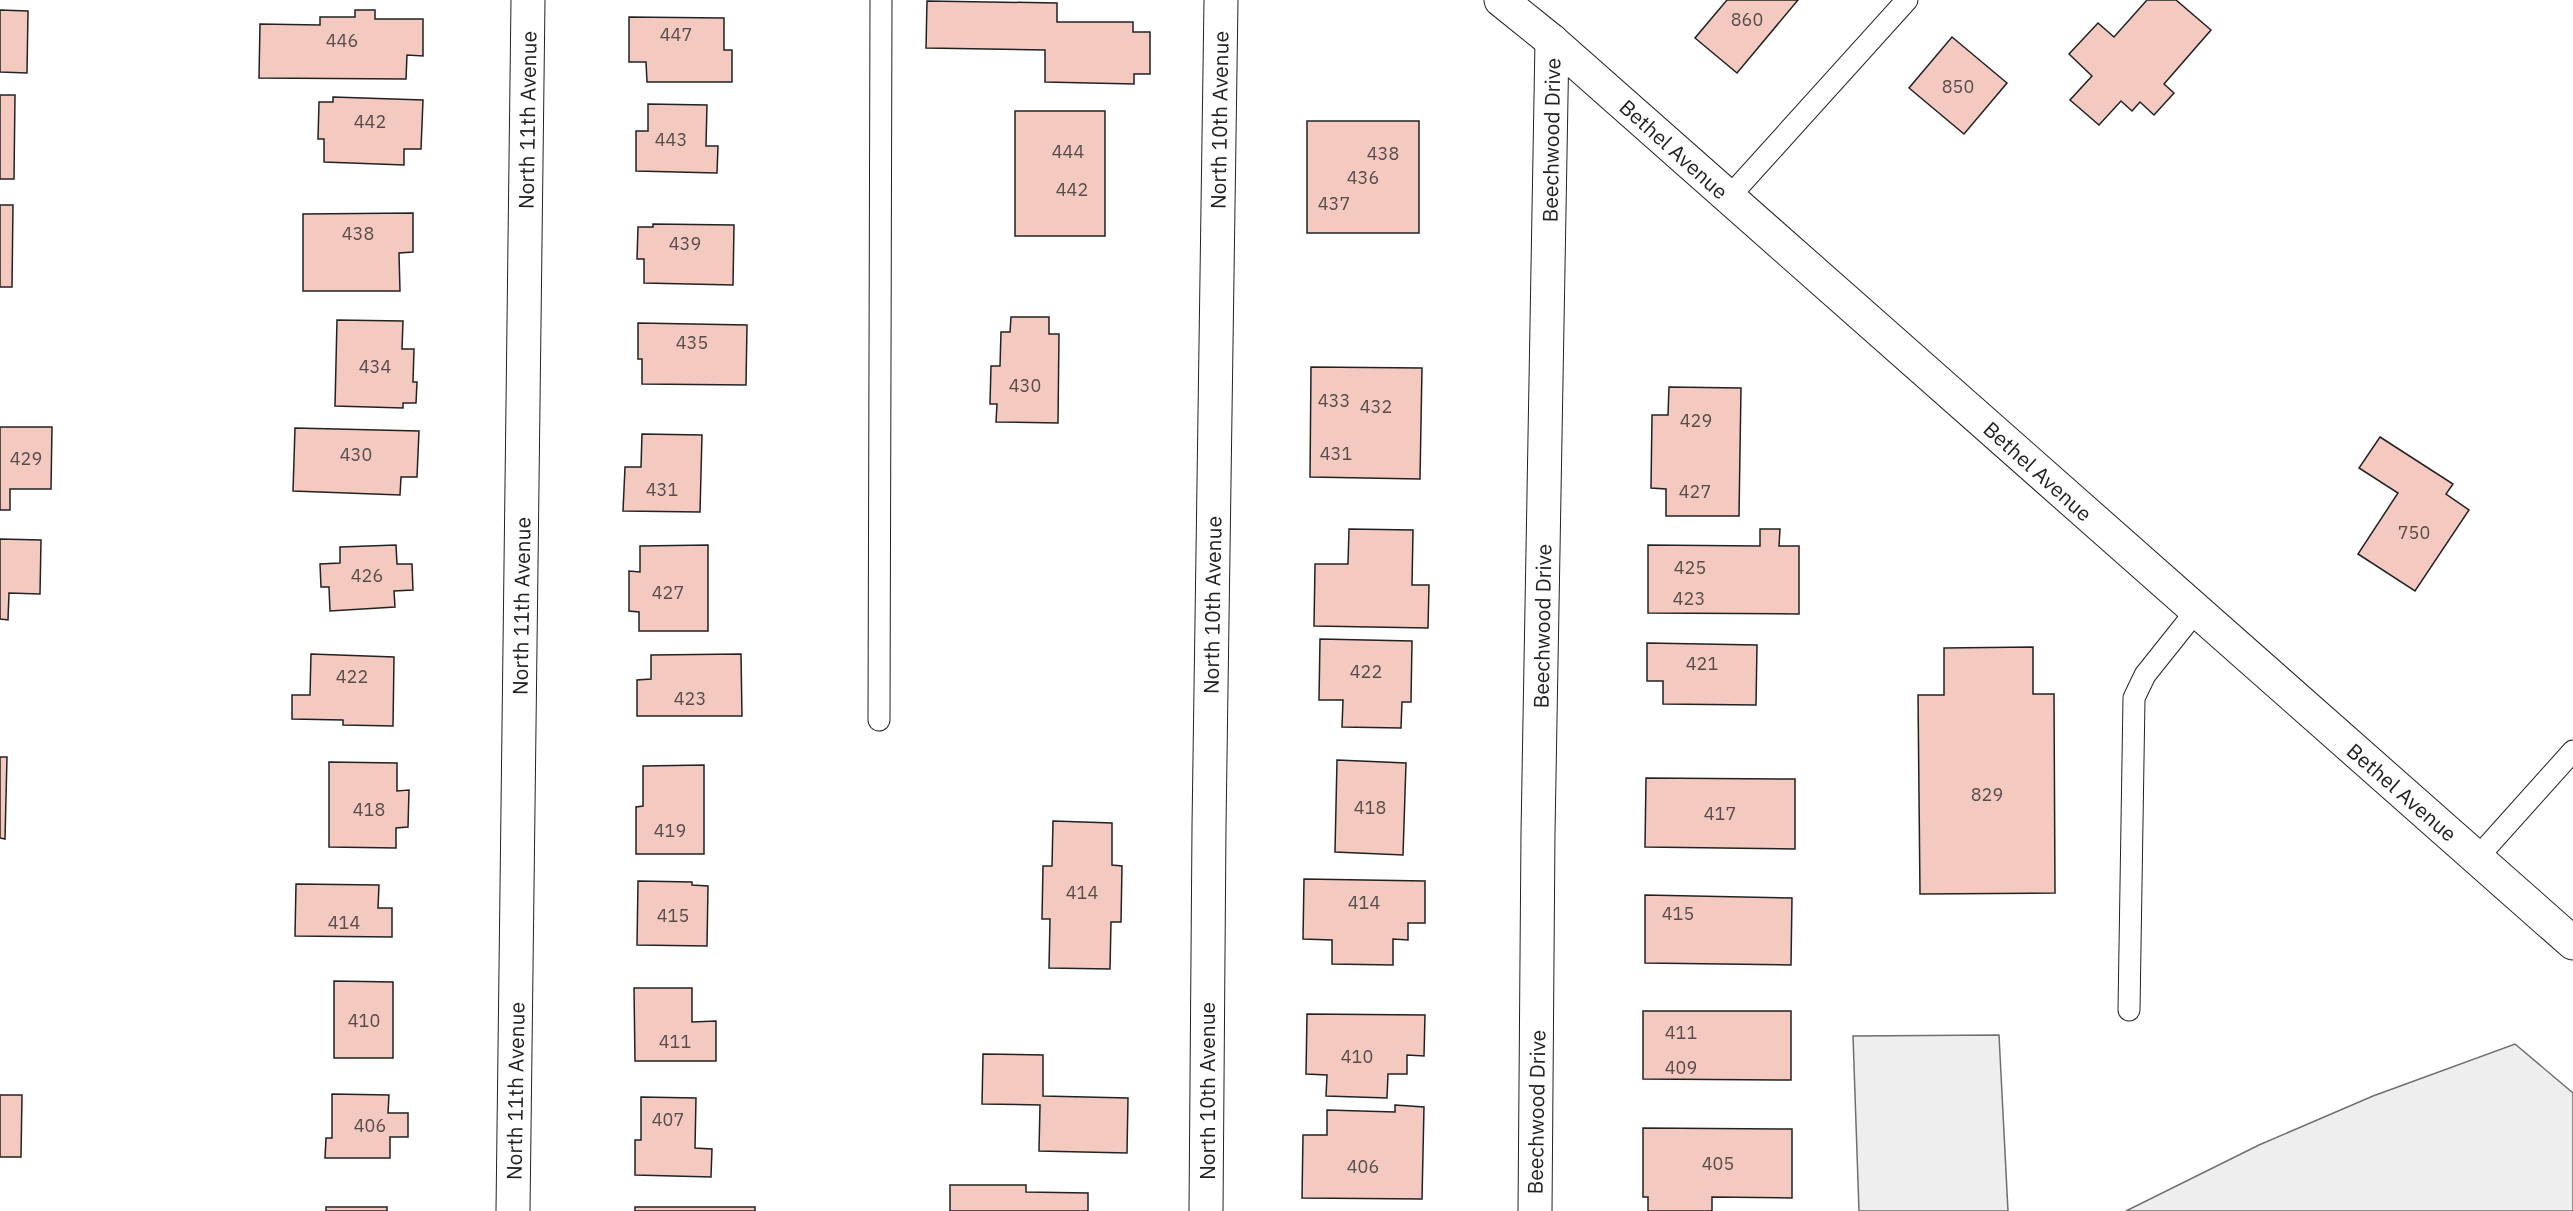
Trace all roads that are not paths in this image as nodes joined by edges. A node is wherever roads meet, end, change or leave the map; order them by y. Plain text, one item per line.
1 (528, 0) edge
2 (881, 0) edge
3 (1221, 0) edge
4 (1501, 0) edge
5 (1907, 0) edge
6 (1552, 41) junction
7 (1729, 197) junction
8 (2196, 611) junction
9 (879, 720) dead end
10 (2573, 751) edge
11 (2477, 858) junction
12 (2573, 943) edge
13 (2129, 1010) dead end
14 (513, 1211) edge
15 (1206, 1211) edge
16 (1535, 1211) edge

1 - 14 street, North 11th Avenue
2 - 9 lane
3 - 15 street, North 10th Avenue
4 - 6 street, Bethel Avenue
5 - 7 lane
6 - 7 street, Bethel Avenue
6 - 16 street, Beechwood Drive
7 - 8 street, Bethel Avenue
8 - 11 street, Bethel Avenue
8 - 13 lane
10 - 11 lane
11 - 12 street, Bethel Avenue

